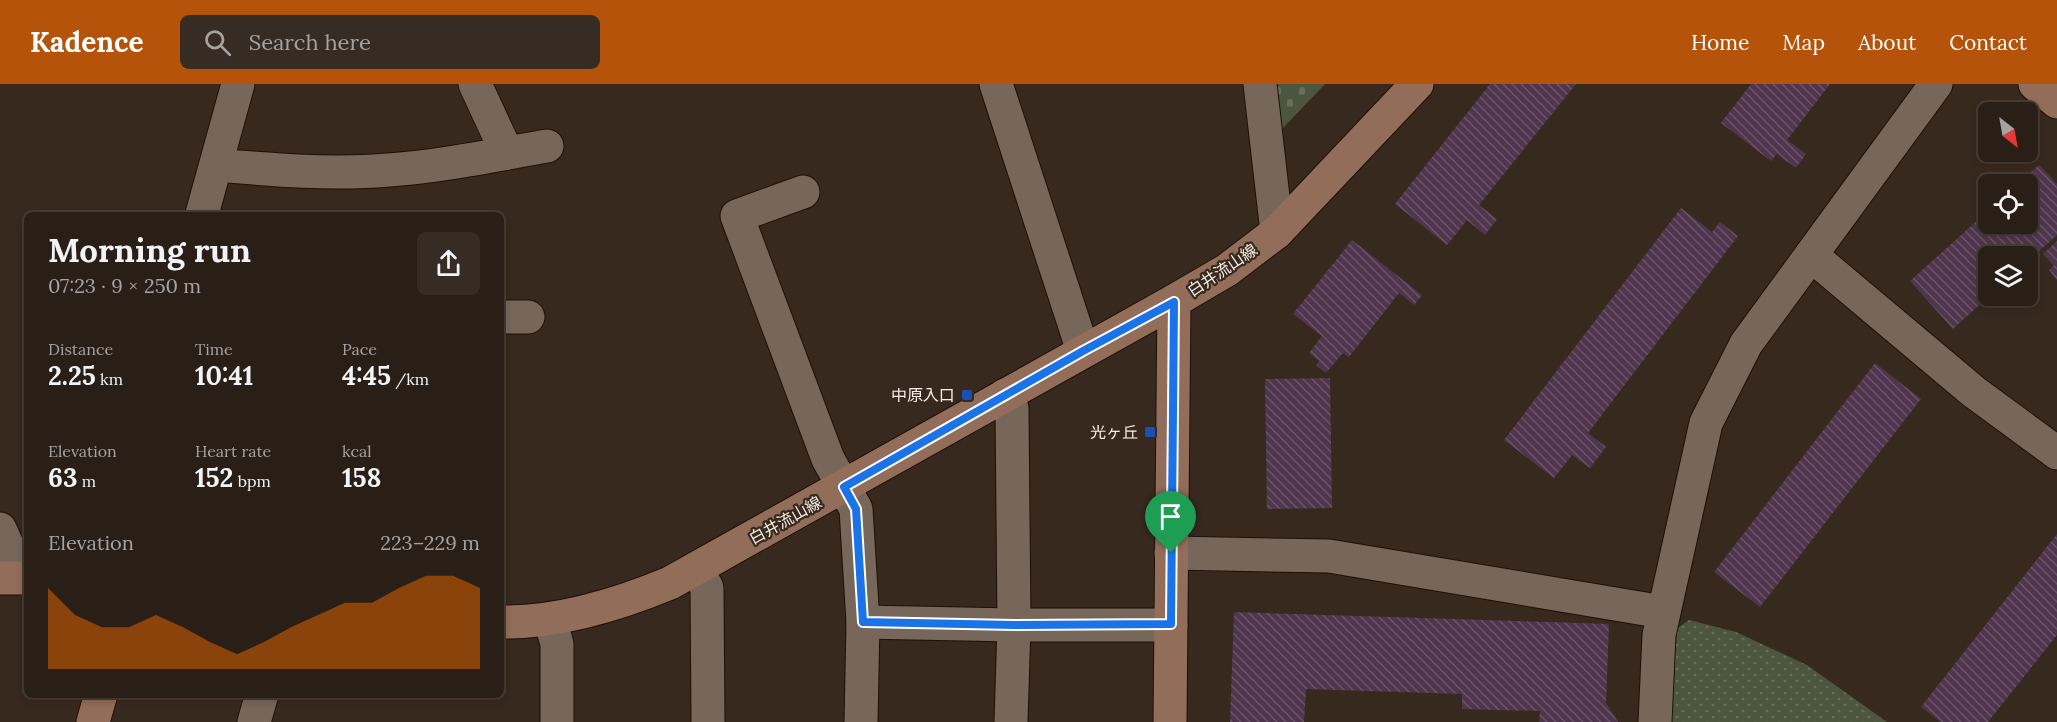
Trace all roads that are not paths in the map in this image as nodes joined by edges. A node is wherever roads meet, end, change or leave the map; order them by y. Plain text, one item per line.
1 (238, 84) edge
2 (475, 84) edge
3 (996, 84) edge
4 (1260, 84) edge
5 (1417, 84) edge
6 (1936, 84) edge
7 (2035, 84) edge
8 (2057, 102) edge
9 (547, 146) dead end
10 (507, 153) junction
11 (216, 165) junction
12 (804, 192) dead end
13 (202, 212) edge
14 (1277, 232) junction
15 (1811, 255) junction
16 (1174, 302) junction
17 (1083, 351) junction
18 (1005, 395) junction
19 (2057, 453) edge
20 (844, 487) junction
21 (0, 529) edge
22 (1171, 553) junction
23 (697, 569) junction
24 (13, 578) edge
25 (1663, 612) junction
26 (550, 619) junction
27 (504, 622) edge
28 (863, 622) junction
29 (1171, 624) junction
30 (1014, 625) junction
31 (100, 698) edge
32 (261, 698) edge
33 (93, 722) edge
34 (254, 722) edge
35 (557, 722) edge
36 (708, 722) edge
37 (861, 722) edge
38 (1011, 722) edge
39 (1170, 722) edge
40 (1655, 722) edge

1 - 11 street
2 - 10 street
3 - 17 street
4 - 14 street
5 - 14 main road, 白井流山線
6 - 15 street
7 - 8 main road
9 - 10 street
10 - 11 street
11 - 13 street
12 - 20 street
14 - 16 main road, 白井流山線
15 - 19 street
15 - 25 street
16 - 17 main road, 白井流山線
16 - 22 main road
17 - 18 main road, 白井流山線
18 - 20 main road, 白井流山線
18 - 30 street
20 - 23 main road, 白井流山線
20 - 28 street
21 - 24 street
22 - 25 street
22 - 29 main road
23 - 26 main road, 白井流山線
23 - 36 street
25 - 40 street
26 - 27 main road, 白井流山線
26 - 35 street
28 - 30 street
28 - 37 street
29 - 30 street
29 - 39 main road
30 - 38 street
31 - 33 main road
32 - 34 street

